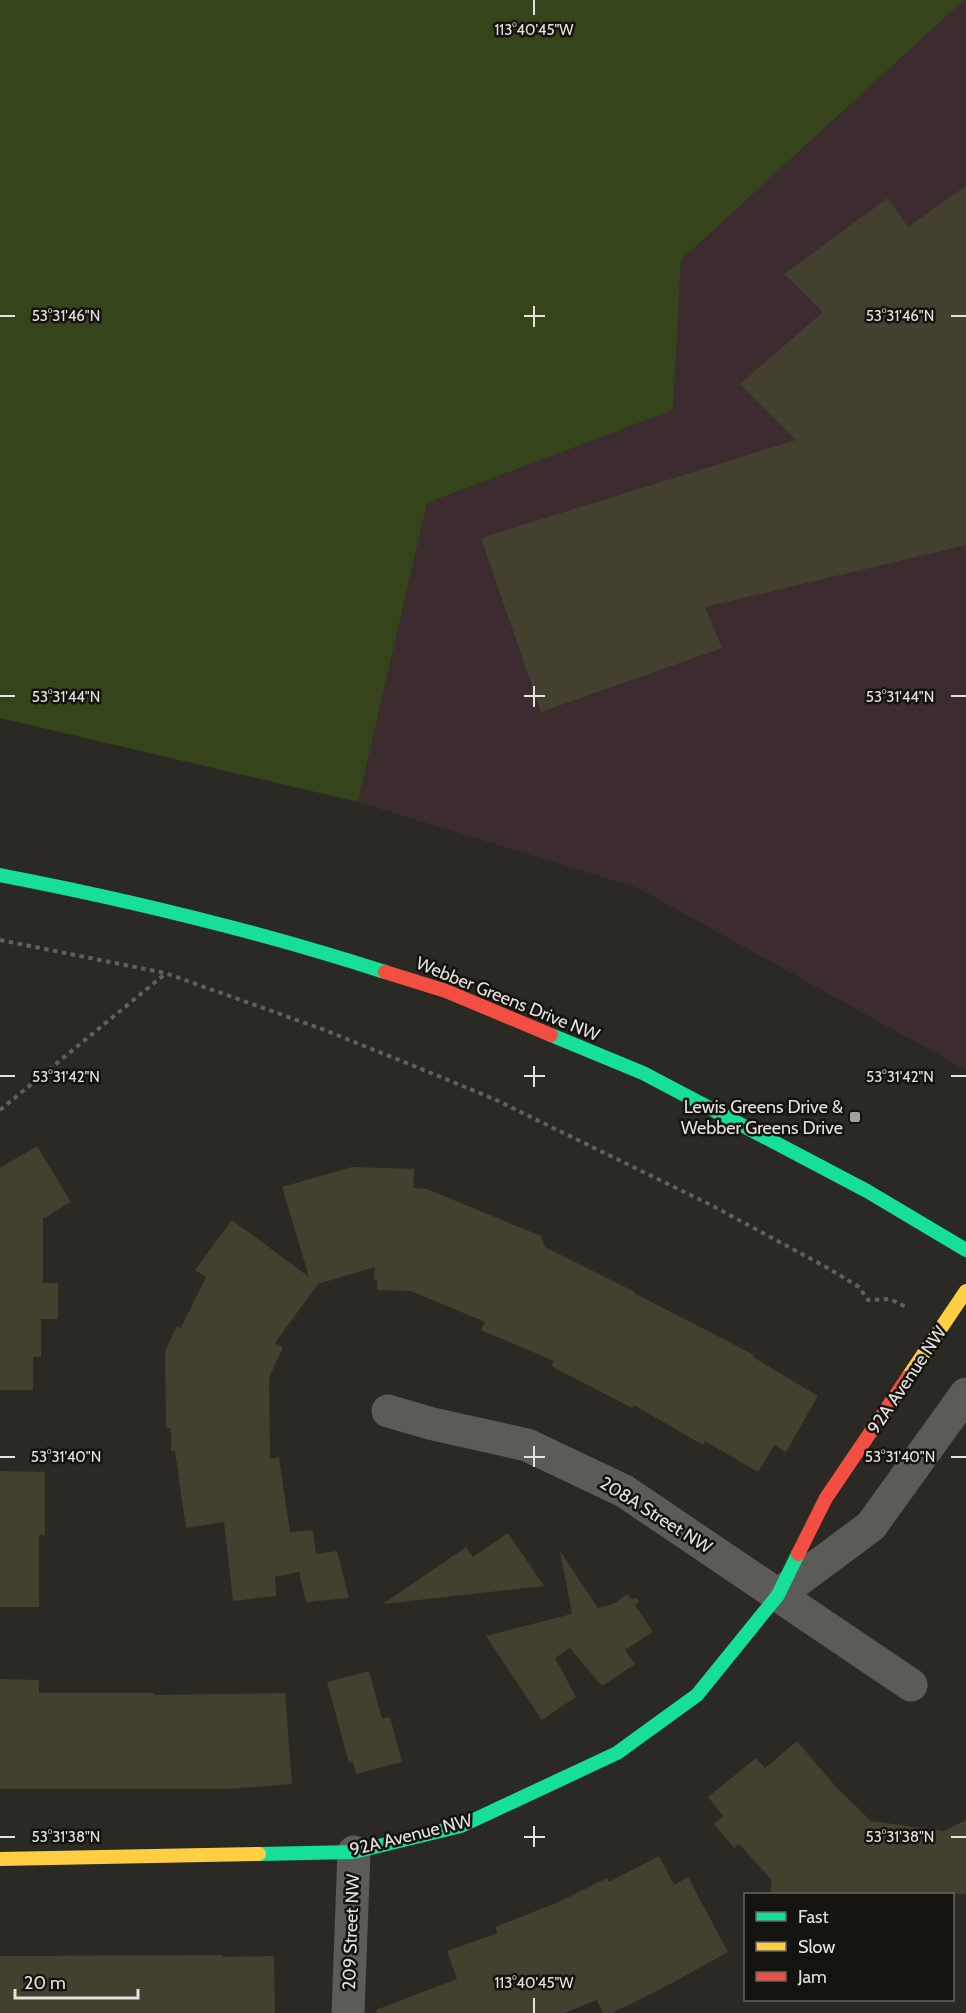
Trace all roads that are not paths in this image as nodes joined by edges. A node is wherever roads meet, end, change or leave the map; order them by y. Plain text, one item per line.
1 (0, 875) edge
2 (966, 1250) edge
3 (966, 1291) edge
4 (966, 1394) edge
5 (388, 1411) dead end
6 (778, 1595) junction
7 (911, 1685) dead end
8 (354, 1852) junction
9 (0, 1859) edge
10 (348, 2013) edge

1 - 2 street, Webber Greens Drive NW
3 - 6 street, 92A Avenue NW
4 - 6 street, 92A Avenue NW
5 - 6 street, 208A Street NW
6 - 7 street
6 - 8 street, 92A Avenue NW
8 - 9 street, 92A Avenue NW
8 - 10 street, 209 Street NW

